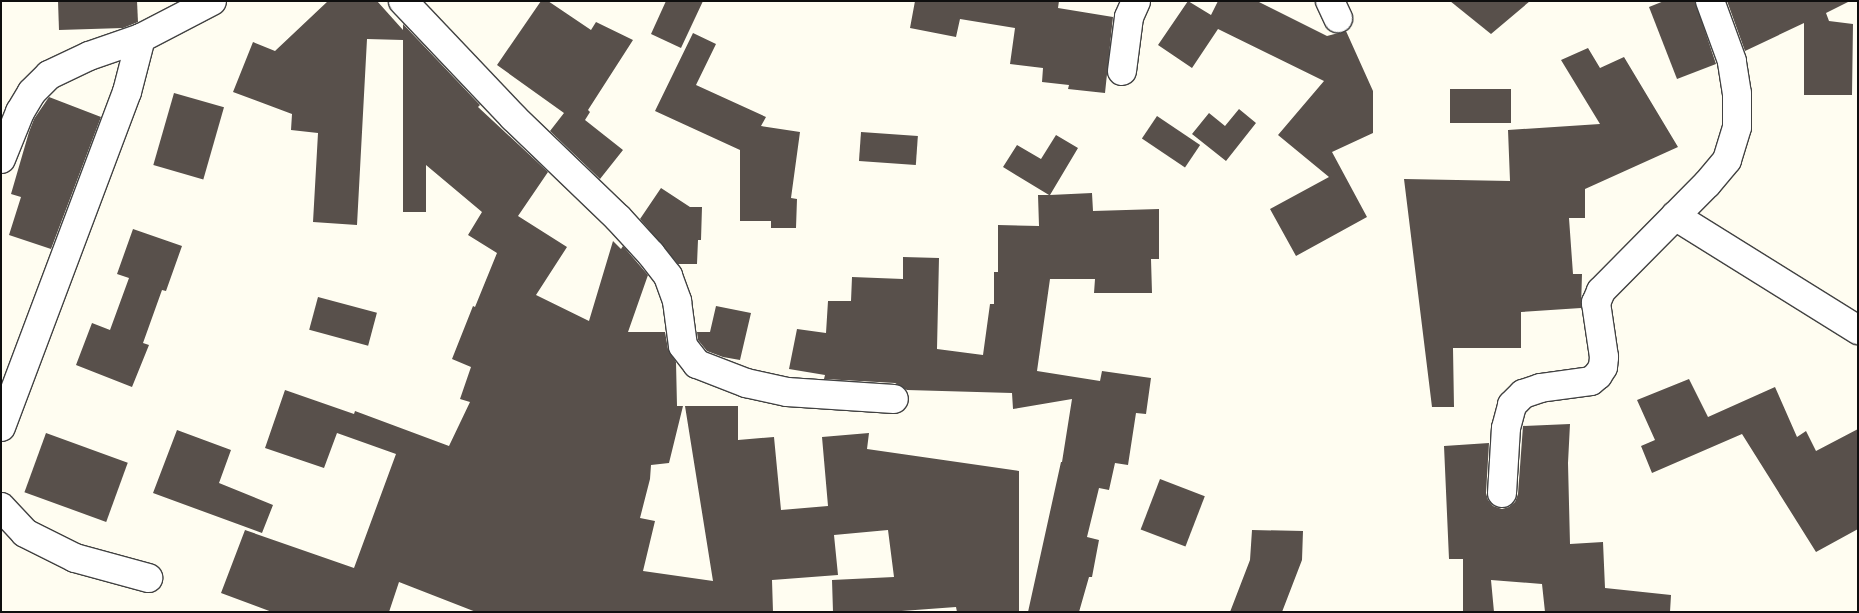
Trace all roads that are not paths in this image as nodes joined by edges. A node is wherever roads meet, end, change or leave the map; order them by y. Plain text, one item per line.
1 (212, 1) edge
2 (403, 1) edge
3 (1136, 1) edge
4 (1710, 1) edge
5 (141, 38) junction
6 (1122, 71) dead end
7 (1, 159) edge
8 (1675, 216) junction
9 (1858, 330) edge
10 (894, 399) dead end
11 (1, 427) edge
12 (1502, 493) dead end
13 (1, 507) edge
14 (148, 578) dead end

1 - 5 street
2 - 10 street
3 - 6 street
4 - 8 street
5 - 7 street
5 - 11 street
8 - 9 street
8 - 12 street
13 - 14 street

